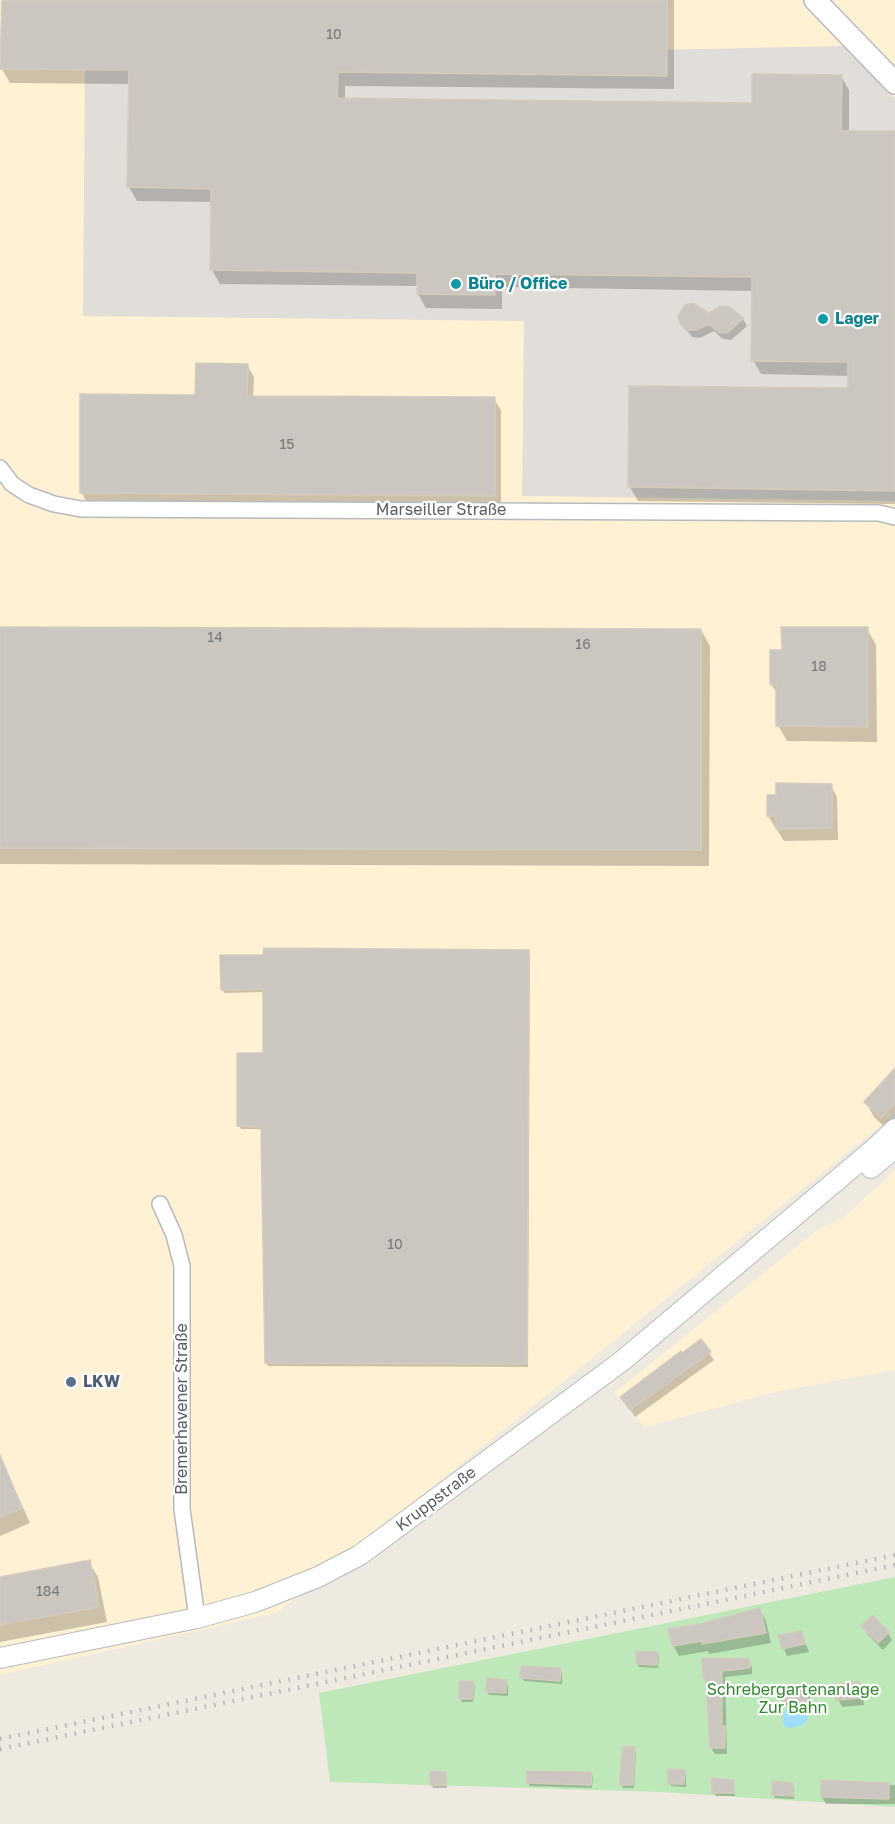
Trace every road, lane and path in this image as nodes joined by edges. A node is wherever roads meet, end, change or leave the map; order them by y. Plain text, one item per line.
1 (814, 0) edge
2 (895, 83) edge
3 (0, 468) edge
4 (895, 517) edge
5 (895, 1129) edge
6 (895, 1148) edge
7 (160, 1204) dead end
8 (805, 1207) junction
9 (197, 1618) junction
10 (0, 1658) edge

1 - 2 main road
3 - 4 street, Marseiller Straße
5 - 8 street, Kruppstraße
6 - 8 street, Kruppstraße
7 - 9 street, Bremerhavener Straße
8 - 9 street, Kruppstraße
9 - 10 street, Kruppstraße

